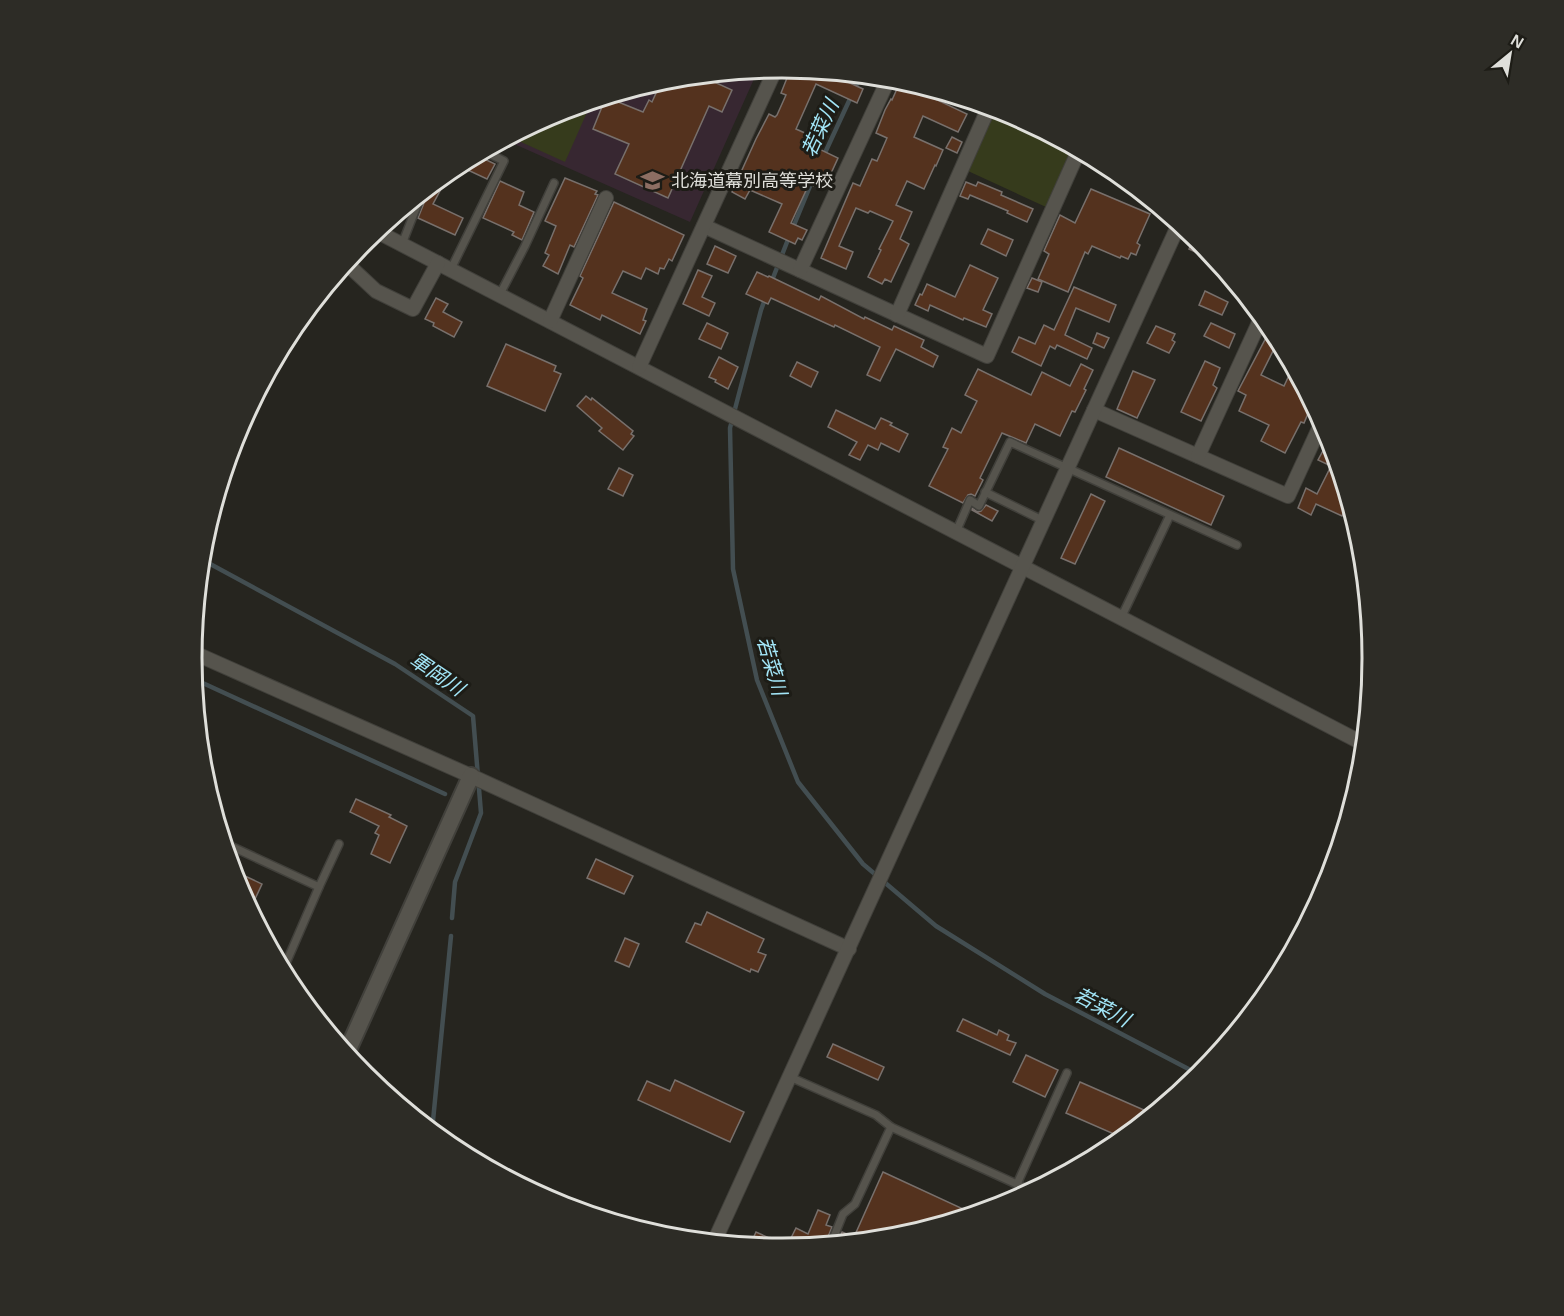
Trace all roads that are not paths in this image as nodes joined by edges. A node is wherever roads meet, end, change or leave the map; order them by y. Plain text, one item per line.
1 (771, 78) edge
2 (885, 87) edge
3 (985, 115) edge
4 (493, 155) edge
5 (1075, 158) edge
6 (554, 183) dead end
7 (606, 198) dead end
8 (417, 208) edge
9 (704, 226) junction
10 (1175, 232) edge
11 (385, 236) edge
12 (402, 244) junction
13 (445, 266) junction
14 (352, 269) edge
15 (800, 270) junction
16 (500, 294) junction
17 (897, 315) junction
18 (550, 321) junction
19 (1257, 326) edge
20 (639, 367) junction
21 (1094, 410) junction
22 (1317, 433) edge
23 (1198, 456) junction
24 (1068, 468) junction
25 (985, 492) junction
26 (1170, 515) junction
27 (1044, 521) junction
28 (956, 532) junction
29 (1237, 545) dead end
30 (1023, 567) junction
31 (1121, 618) junction
32 (202, 656) edge
33 (1356, 740) edge
34 (471, 776) junction
35 (339, 844) dead end
36 (234, 848) edge
37 (319, 887) junction
38 (849, 949) junction
39 (287, 960) edge
40 (347, 1041) edge
41 (1066, 1073) dead end
42 (790, 1077) junction
43 (891, 1127) junction
44 (1017, 1184) junction
45 (1021, 1186) edge
46 (718, 1234) edge
47 (834, 1235) edge

1 - 9 street
2 - 15 street
3 - 17 street
4 - 13 lane
5 - 17 street
6 - 16 lane
7 - 18 street
8 - 12 lane
9 - 15 street
9 - 20 street
10 - 21 street
11 - 12 street
12 - 13 street
13 - 14 street
13 - 16 street
15 - 17 street
16 - 18 street
18 - 20 street
19 - 23 street
20 - 28 street
21 - 23 street
21 - 24 street
22 - 23 street
24 - 25 lane
24 - 26 lane
24 - 27 street
25 - 27 lane
25 - 28 lane
26 - 29 lane
26 - 31 lane
27 - 30 street
28 - 30 street
30 - 31 street
30 - 38 street
31 - 33 street
32 - 34 street
34 - 38 street
34 - 40 street
35 - 37 lane
36 - 37 lane
37 - 39 lane
38 - 42 street
41 - 44 lane
42 - 43 lane
42 - 46 street
43 - 44 lane
43 - 47 lane
44 - 45 lane

